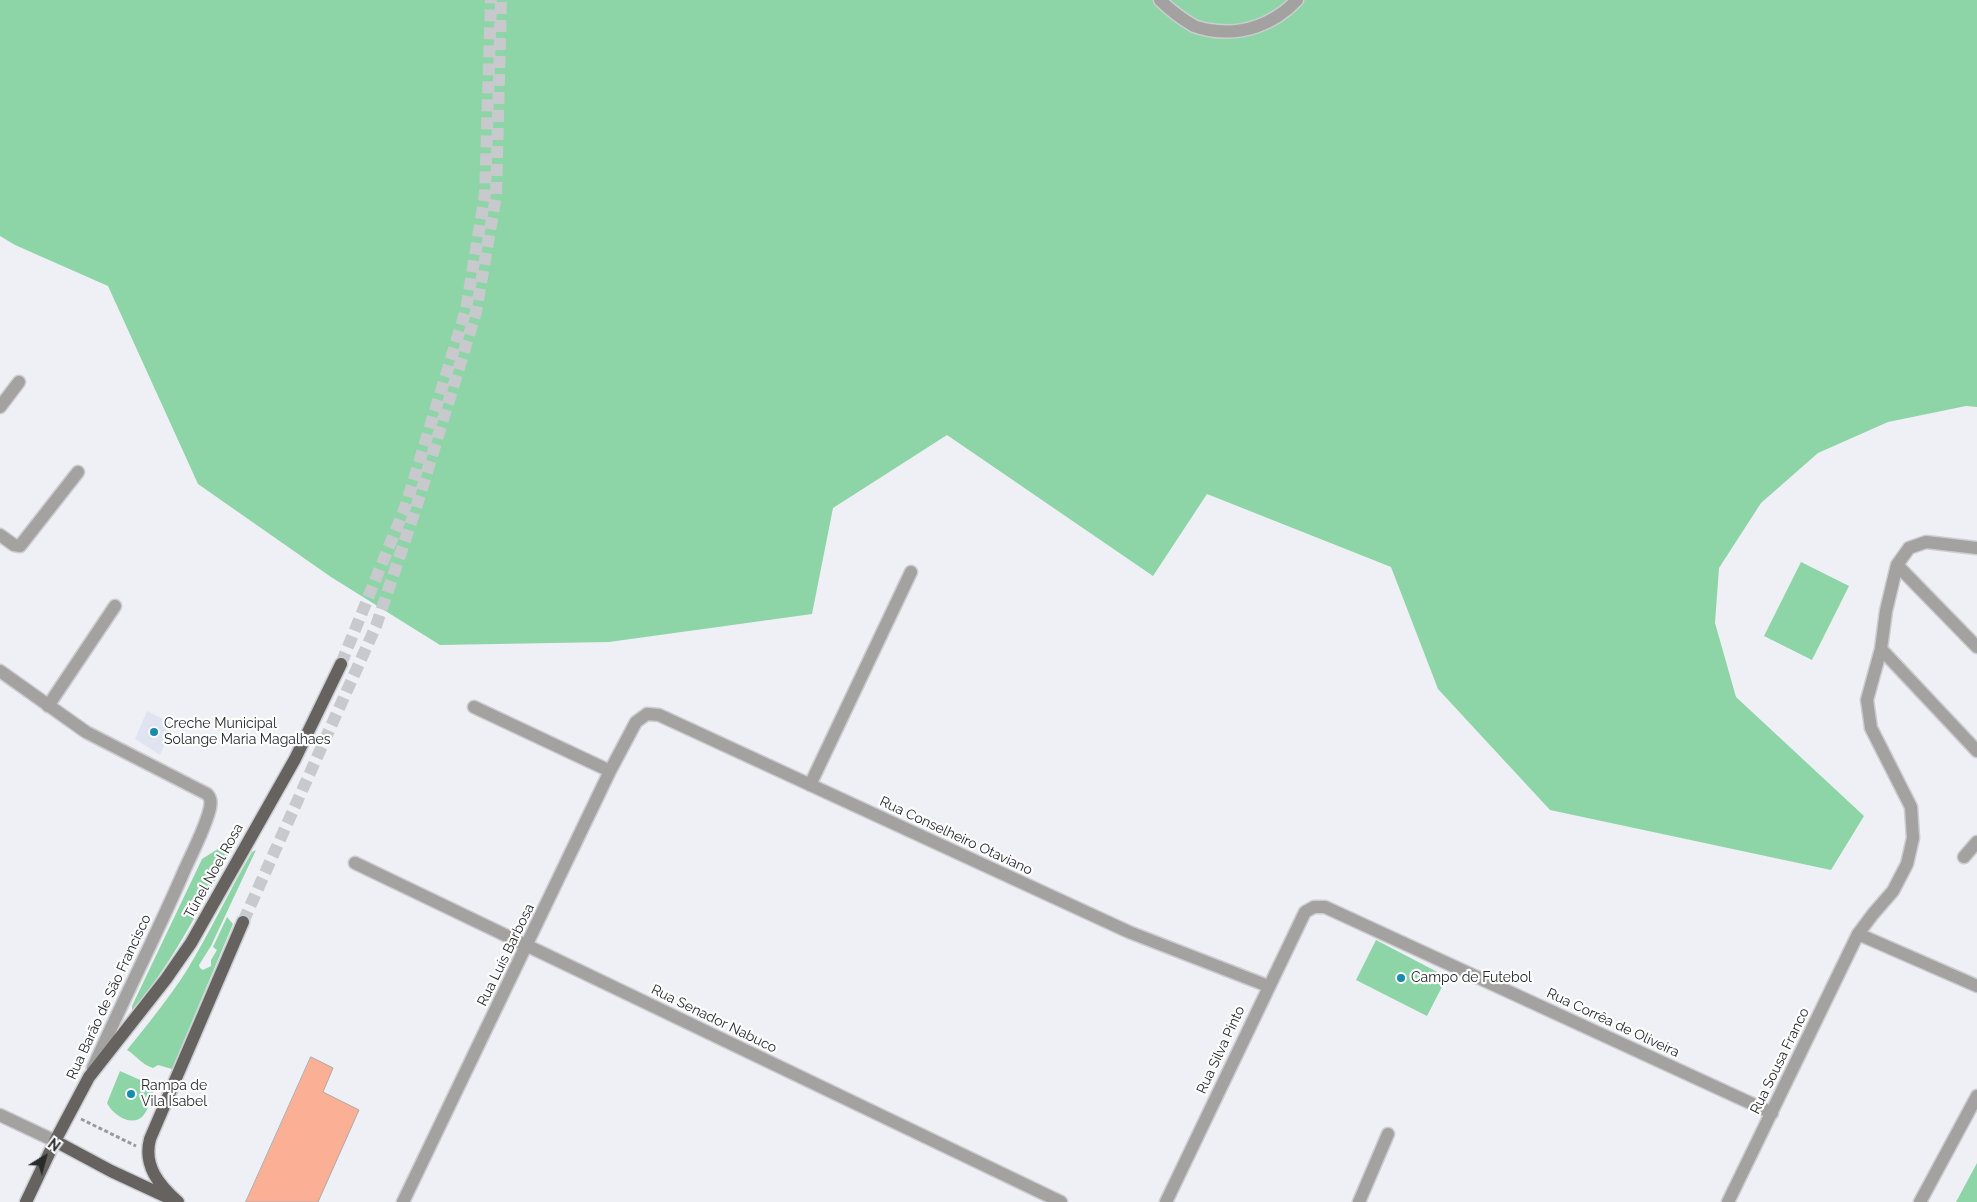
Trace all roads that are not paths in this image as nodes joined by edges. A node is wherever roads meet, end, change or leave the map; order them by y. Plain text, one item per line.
1 (1160, 0) edge
2 (1297, 0) edge
3 (19, 382) dead end
4 (0, 407) edge
5 (78, 472) dead end
6 (0, 535) edge
7 (1977, 548) edge
8 (1897, 565) junction
9 (911, 572) dead end
10 (115, 606) dead end
11 (1977, 647) edge
12 (1881, 649) junction
13 (341, 664) tunnel mouth
14 (0, 671) edge
15 (48, 706) junction
16 (474, 707) dead end
17 (636, 722) joint
18 (1977, 751) edge
19 (610, 771) junction
20 (810, 785) junction
21 (1977, 842) edge
22 (1964, 857) dead end
23 (355, 862) dead end
24 (1305, 912) joint
25 (243, 922) tunnel mouth
26 (1858, 934) junction
27 (527, 946) junction
28 (1268, 986) junction
29 (1977, 986) edge
30 (89, 1077) junction
31 (1977, 1096) edge
32 (1772, 1113) junction
33 (0, 1115) edge
34 (1388, 1134) dead end
35 (54, 1141) junction
36 (26, 1202) edge
37 (178, 1202) edge
38 (403, 1202) edge
39 (1061, 1202) edge
40 (1166, 1202) edge
41 (1359, 1202) edge
42 (1728, 1202) edge
43 (1920, 1202) edge

1 - 2 street
3 - 4 street
5 - 6 street
7 - 8 street
8 - 11 street
8 - 12 street, Rua Sousa Franco
9 - 20 street
10 - 15 street
12 - 18 street
12 - 26 street, Rua Sousa Franco
13 - 30 main road, Túnel Noel Rosa
14 - 15 street
15 - 30 street, Rua Barão de São Francisco
16 - 19 street
17 - 19 street, Rua Luís Barbosa
17 - 20 street, Rua Conselheiro Otaviano
19 - 27 street, Rua Luís Barbosa
20 - 28 street, Rua Conselheiro Otaviano
21 - 22 street
23 - 27 street, Rua Senador Nabuco
24 - 28 street, Rua Silva Pinto
24 - 32 street, Rua Corrêa de Oliveira
25 - 37 main road
26 - 29 street
26 - 32 street, Rua Sousa Franco
27 - 38 street, Rua Luís Barbosa
27 - 39 street, Rua Senador Nabuco
28 - 40 street, Rua Silva Pinto
30 - 35 main road, Rua Barão de São Francisco
31 - 43 street
32 - 42 street, Rua Sousa Franco
33 - 35 street
34 - 41 street
35 - 36 main road, Rua Barão de São Francisco
35 - 37 main road

